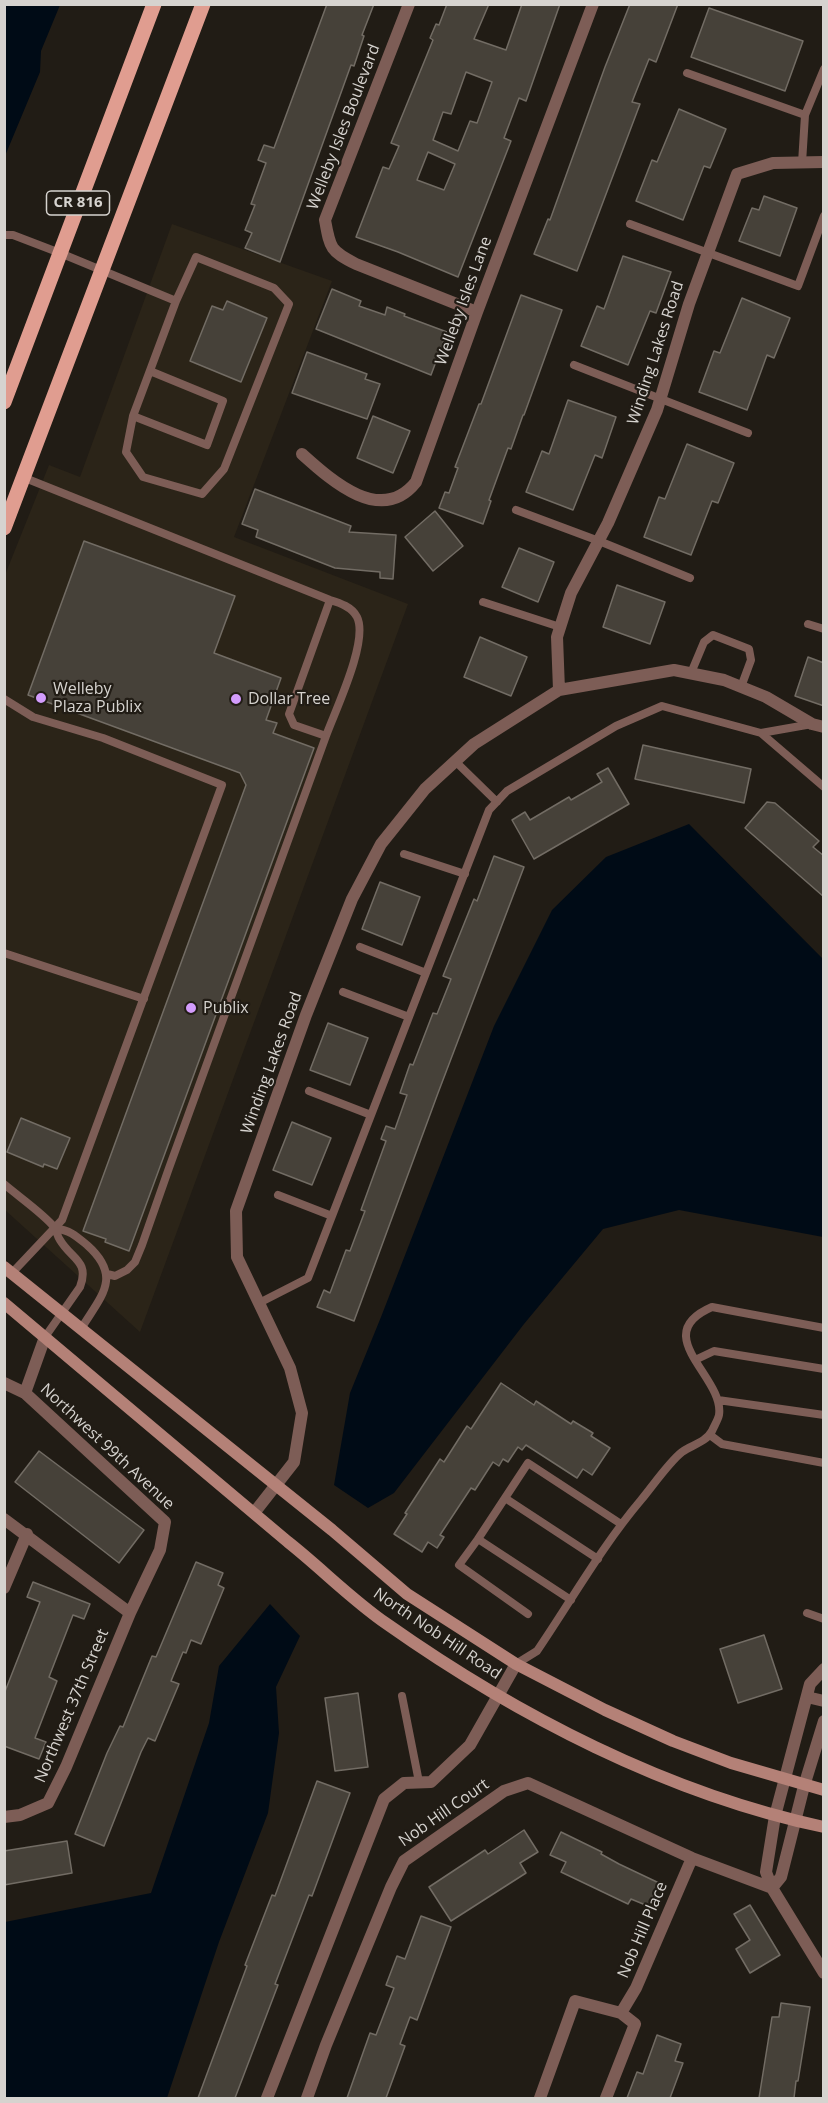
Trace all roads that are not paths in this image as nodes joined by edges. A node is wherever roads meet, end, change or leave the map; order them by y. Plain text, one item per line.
1 (154, 4) edge
2 (202, 4) edge
3 (409, 4) edge
4 (593, 4) edge
5 (824, 69) edge
6 (687, 73) dead end
7 (805, 116) junction
8 (824, 162) edge
9 (801, 163) junction
10 (824, 216) edge
11 (630, 224) dead end
12 (4, 236) edge
13 (60, 253) junction
14 (708, 253) junction
15 (102, 271) junction
16 (176, 301) junction
17 (477, 312) junction
18 (574, 365) dead end
19 (150, 370) junction
20 (661, 399) junction
21 (4, 402) edge
22 (133, 416) junction
23 (748, 434) dead end
24 (302, 454) dead end
25 (25, 478) junction
26 (516, 510) dead end
27 (4, 528) edge
28 (599, 541) junction
29 (690, 578) dead end
30 (330, 600) junction
31 (483, 602) dead end
32 (808, 624) dead end
33 (560, 627) junction
34 (824, 630) edge
35 (691, 673) junction
36 (741, 687) junction
37 (559, 690) junction
38 (4, 699) edge
39 (818, 726) edge
40 (761, 733) junction
41 (326, 736) junction
42 (455, 761) junction
43 (824, 787) edge
44 (497, 802) junction
45 (404, 854) dead end
46 (465, 874) junction
47 (360, 947) dead end
48 (4, 953) edge
49 (426, 973) junction
50 (343, 992) dead end
51 (144, 999) junction
52 (409, 1017) junction
53 (309, 1090) dead end
54 (371, 1115) junction
55 (4, 1184) edge
56 (278, 1195) dead end
57 (332, 1216) junction
58 (55, 1228) junction
59 (8, 1270) edge
60 (106, 1274) junction
61 (4, 1303) edge
62 (259, 1303) junction
63 (62, 1314) junction
64 (824, 1328) edge
65 (81, 1329) junction
66 (45, 1337) junction
67 (695, 1360) junction
68 (824, 1369) edge
69 (4, 1383) edge
70 (25, 1393) junction
71 (718, 1400) junction
72 (824, 1415) edge
73 (710, 1435) junction
74 (824, 1463) edge
75 (277, 1485) junction
76 (505, 1498) junction
77 (254, 1513) junction
78 (4, 1519) edge
79 (621, 1524) junction
80 (27, 1534) junction
81 (478, 1539) junction
82 (598, 1559) junction
83 (4, 1588) edge
84 (571, 1600) junction
85 (130, 1613) junction
86 (807, 1613) dead end
87 (528, 1614) dead end
88 (824, 1619) edge
89 (516, 1664) junction
90 (824, 1669) edge
91 (402, 1696) dead end
92 (497, 1696) junction
93 (807, 1697) junction
94 (824, 1701) edge
95 (824, 1721) edge
96 (819, 1748) edge
97 (784, 1780) junction
98 (419, 1782) junction
99 (804, 1786) junction
100 (824, 1790) edge
101 (775, 1816) junction
102 (4, 1817) edge
103 (795, 1821) junction
104 (824, 1827) edge
105 (692, 1858) junction
106 (772, 1887) junction
107 (824, 1973) edge
108 (621, 2013) junction
109 (267, 2098) edge
110 (307, 2098) edge
111 (540, 2098) edge
112 (606, 2098) edge

1 - 13 main road, CR 816
2 - 15 main road, CR 816
3 - 17 street, Welleby Isles Boulevard
4 - 17 street, Welleby Isles Lane
5 - 7 lane
6 - 7 lane
7 - 9 lane
8 - 9 street, Winding Lakes Road
9 - 14 street, Winding Lakes Road
10 - 14 lane
11 - 14 lane
12 - 13 lane
13 - 15 lane
13 - 21 main road, CR 816
14 - 20 street, Winding Lakes Road
15 - 16 lane
15 - 25 main road, CR 816
16 - 19 lane
16 - 22 lane
17 - 24 street, Welleby Isles Lane
18 - 20 lane
19 - 22 lane
19 - 22 lane
20 - 23 lane
20 - 28 street, Winding Lakes Road
25 - 27 main road, CR 816
25 - 30 lane
26 - 28 lane
28 - 29 lane
28 - 33 street, Winding Lakes Road
30 - 41 lane
30 - 41 lane
31 - 33 lane
32 - 34 lane
33 - 37 street, Winding Lakes Road
35 - 36 street, Winding Lakes Road
35 - 36 lane
35 - 37 street, Winding Lakes Road
36 - 39 street, Winding Lakes Road
37 - 42 street, Winding Lakes Road
38 - 51 lane
39 - 40 lane
40 - 43 lane
40 - 44 lane
41 - 60 lane
42 - 44 lane
42 - 62 street, Winding Lakes Road
44 - 46 lane
45 - 46 lane
46 - 49 lane
47 - 49 lane
48 - 51 lane
49 - 52 lane
50 - 52 lane
51 - 58 lane
52 - 54 lane
53 - 54 lane
54 - 57 lane
55 - 58 lane
56 - 57 lane
57 - 62 lane
58 - 59 lane
58 - 60 lane
58 - 63 lane
59 - 63 main road, North Nob Hill Road
60 - 65 lane
61 - 66 main road, North Nob Hill Road
62 - 75 street, Winding Lakes Road
63 - 65 main road, North Nob Hill Road
63 - 66 lane
64 - 67 lane
65 - 75 main road, North Nob Hill Road
66 - 70 street
66 - 77 main road, North Nob Hill Road
67 - 68 lane
67 - 71 lane
69 - 70 street, Northwest 99th Avenue
70 - 85 street, Northwest 99th Avenue
71 - 72 lane
71 - 73 lane
73 - 74 lane
73 - 79 lane
75 - 77 street, Winding Lakes Road
75 - 89 main road, North Nob Hill Road
76 - 79 lane
76 - 81 lane
76 - 82 lane
77 - 92 main road, North Nob Hill Road
78 - 80 street
79 - 82 lane
80 - 83 street
80 - 85 street
81 - 84 lane
81 - 87 lane
82 - 84 lane
84 - 89 lane
85 - 102 street, Northwest 37th Street
86 - 88 lane
89 - 92 street, Nob Hill Court
89 - 97 main road, North Nob Hill Road
90 - 93 street
91 - 98 lane
92 - 98 street, Nob Hill Court
92 - 101 main road, North Nob Hill Road
93 - 94 street
93 - 97 street
95 - 96 street
96 - 99 street
97 - 99 main road, North Nob Hill Road
97 - 101 street
98 - 109 street, Nob Hill Court
99 - 100 main road, North Nob Hill Road
99 - 103 street
101 - 103 main road, North Nob Hill Road
101 - 106 street
103 - 104 main road, North Nob Hill Road
103 - 106 street
105 - 106 street, Nob Hill Court
105 - 108 street, Nob Hill Place
105 - 110 street, Nob Hill Court
106 - 107 street
108 - 111 street
108 - 112 street

